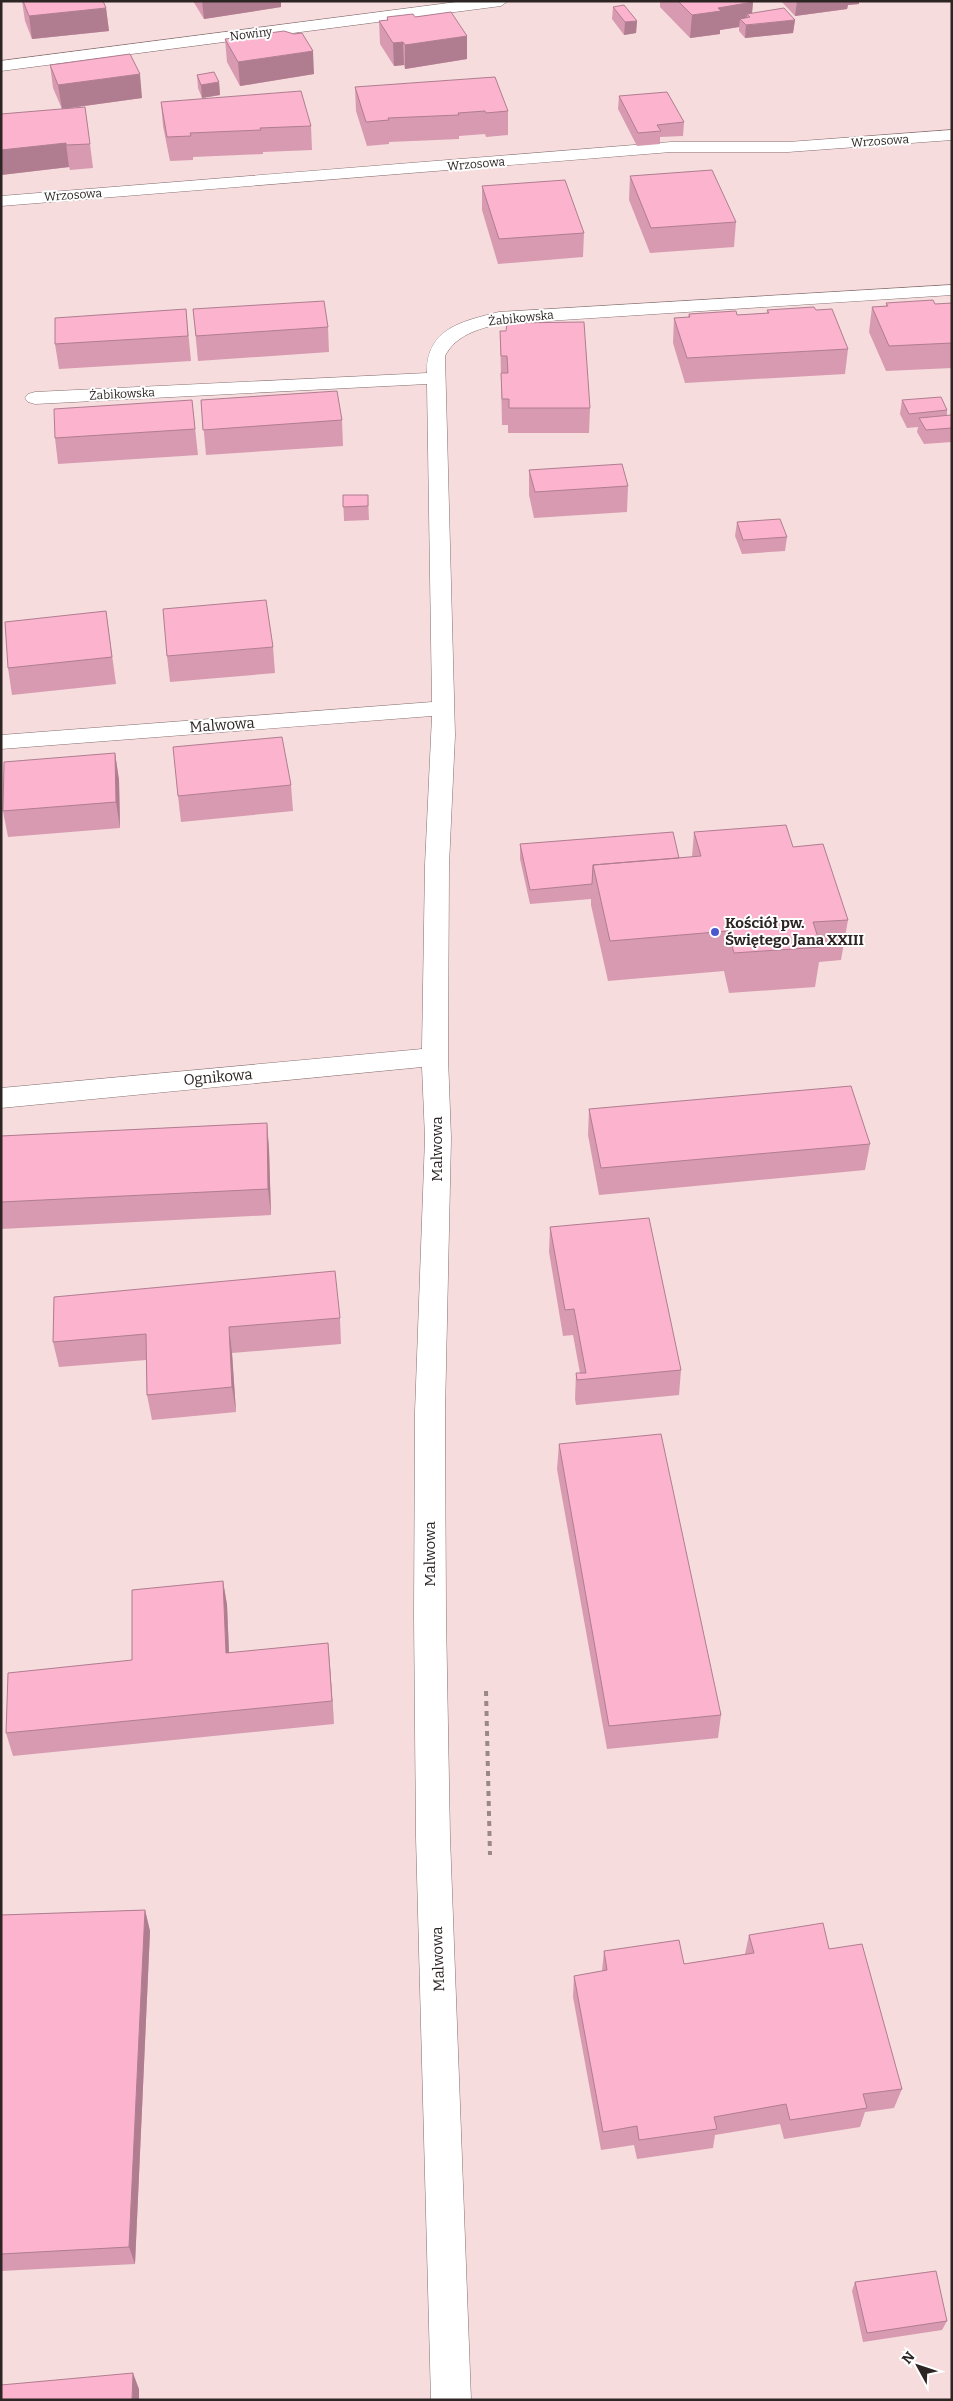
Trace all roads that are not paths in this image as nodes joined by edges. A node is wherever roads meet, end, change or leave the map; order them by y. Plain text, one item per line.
1 (501, 1) edge
2 (1, 66) edge
3 (952, 135) edge
4 (1, 201) edge
5 (952, 290) edge
6 (436, 378) junction
7 (35, 398) dead end
8 (444, 708) junction
9 (1, 742) edge
10 (434, 1057) junction
11 (1, 1098) edge
12 (451, 2400) edge

1 - 2 street, Nowiny
3 - 4 street, Wrzosowa
5 - 6 street, Żabikowska
6 - 7 street, Żabikowska
6 - 8 street, Malwowa
8 - 9 street, Malwowa
8 - 10 street, Malwowa
10 - 11 street, Ognikowa
10 - 12 street, Malwowa

